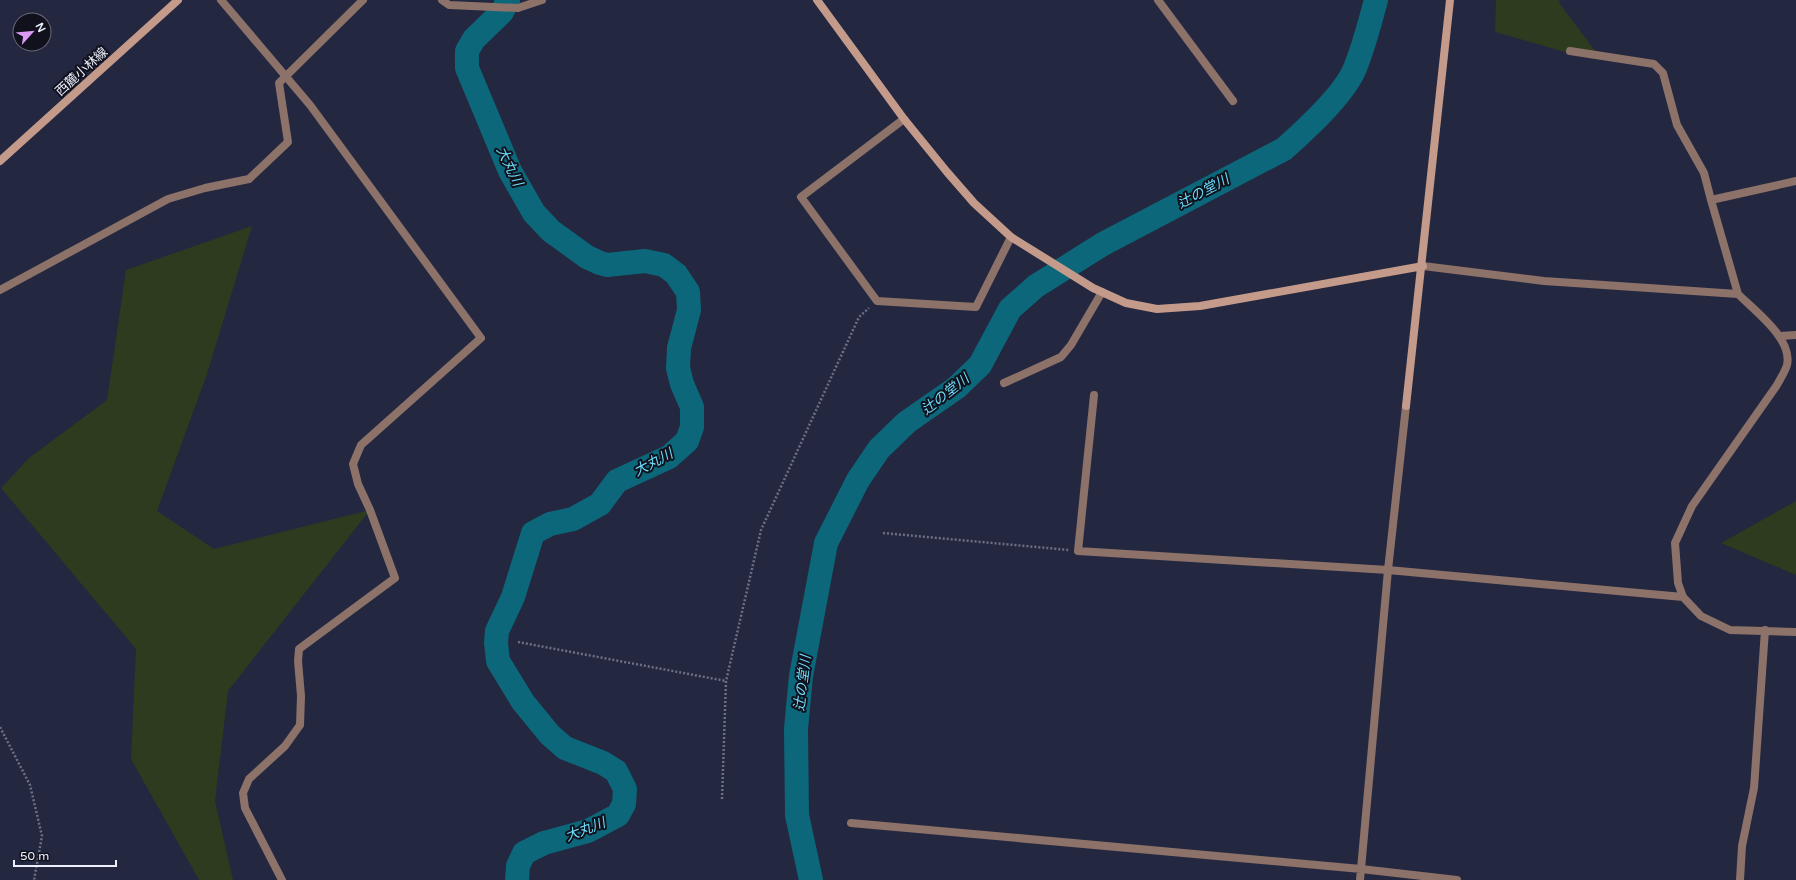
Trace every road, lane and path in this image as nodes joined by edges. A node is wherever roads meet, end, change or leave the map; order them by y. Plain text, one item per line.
1 (178, 0) edge
2 (221, 0) edge
3 (363, 0) edge
4 (442, 0) edge
5 (542, 0) edge
6 (817, 0) edge
7 (1158, 0) edge
8 (1450, 0) edge
9 (1570, 51) dead end
10 (285, 77) junction
11 (1233, 101) dead end
12 (904, 119) junction
13 (0, 161) edge
14 (1796, 181) edge
15 (1711, 200) junction
16 (1011, 237) junction
17 (1423, 266) junction
18 (0, 290) edge
19 (1102, 292) junction
20 (1738, 294) junction
21 (877, 301) junction
22 (1796, 335) edge
23 (1780, 336) junction
24 (1004, 384) dead end
25 (1094, 395) dead end
26 (883, 533) dead end
27 (1078, 551) junction
28 (1388, 570) junction
29 (1683, 597) junction
30 (1765, 630) junction
31 (1796, 632) edge
32 (518, 642) dead end
33 (726, 681) junction
34 (0, 727) edge
35 (722, 799) dead end
36 (851, 822) dead end
37 (1361, 869) junction
38 (34, 880) edge
39 (282, 880) edge
40 (1360, 880) edge
41 (1457, 880) edge
42 (1740, 880) edge

1 - 13 street, 西麓小林線
2 - 10 street
3 - 10 street
4 - 5 street
6 - 12 street
7 - 11 street
8 - 17 street
9 - 15 street
10 - 18 street
10 - 39 street
12 - 16 street
12 - 21 street
14 - 15 street
15 - 20 street
16 - 19 street
16 - 21 street
17 - 19 street
17 - 20 street
17 - 28 street
19 - 24 street
20 - 23 street
21 - 33 path
22 - 23 street
23 - 29 street
25 - 27 street
26 - 27 path
27 - 28 street
28 - 29 street
28 - 37 street
29 - 30 street
30 - 31 street
30 - 42 street
32 - 33 path
33 - 35 path
34 - 38 path
36 - 37 street
37 - 40 street
37 - 41 street

